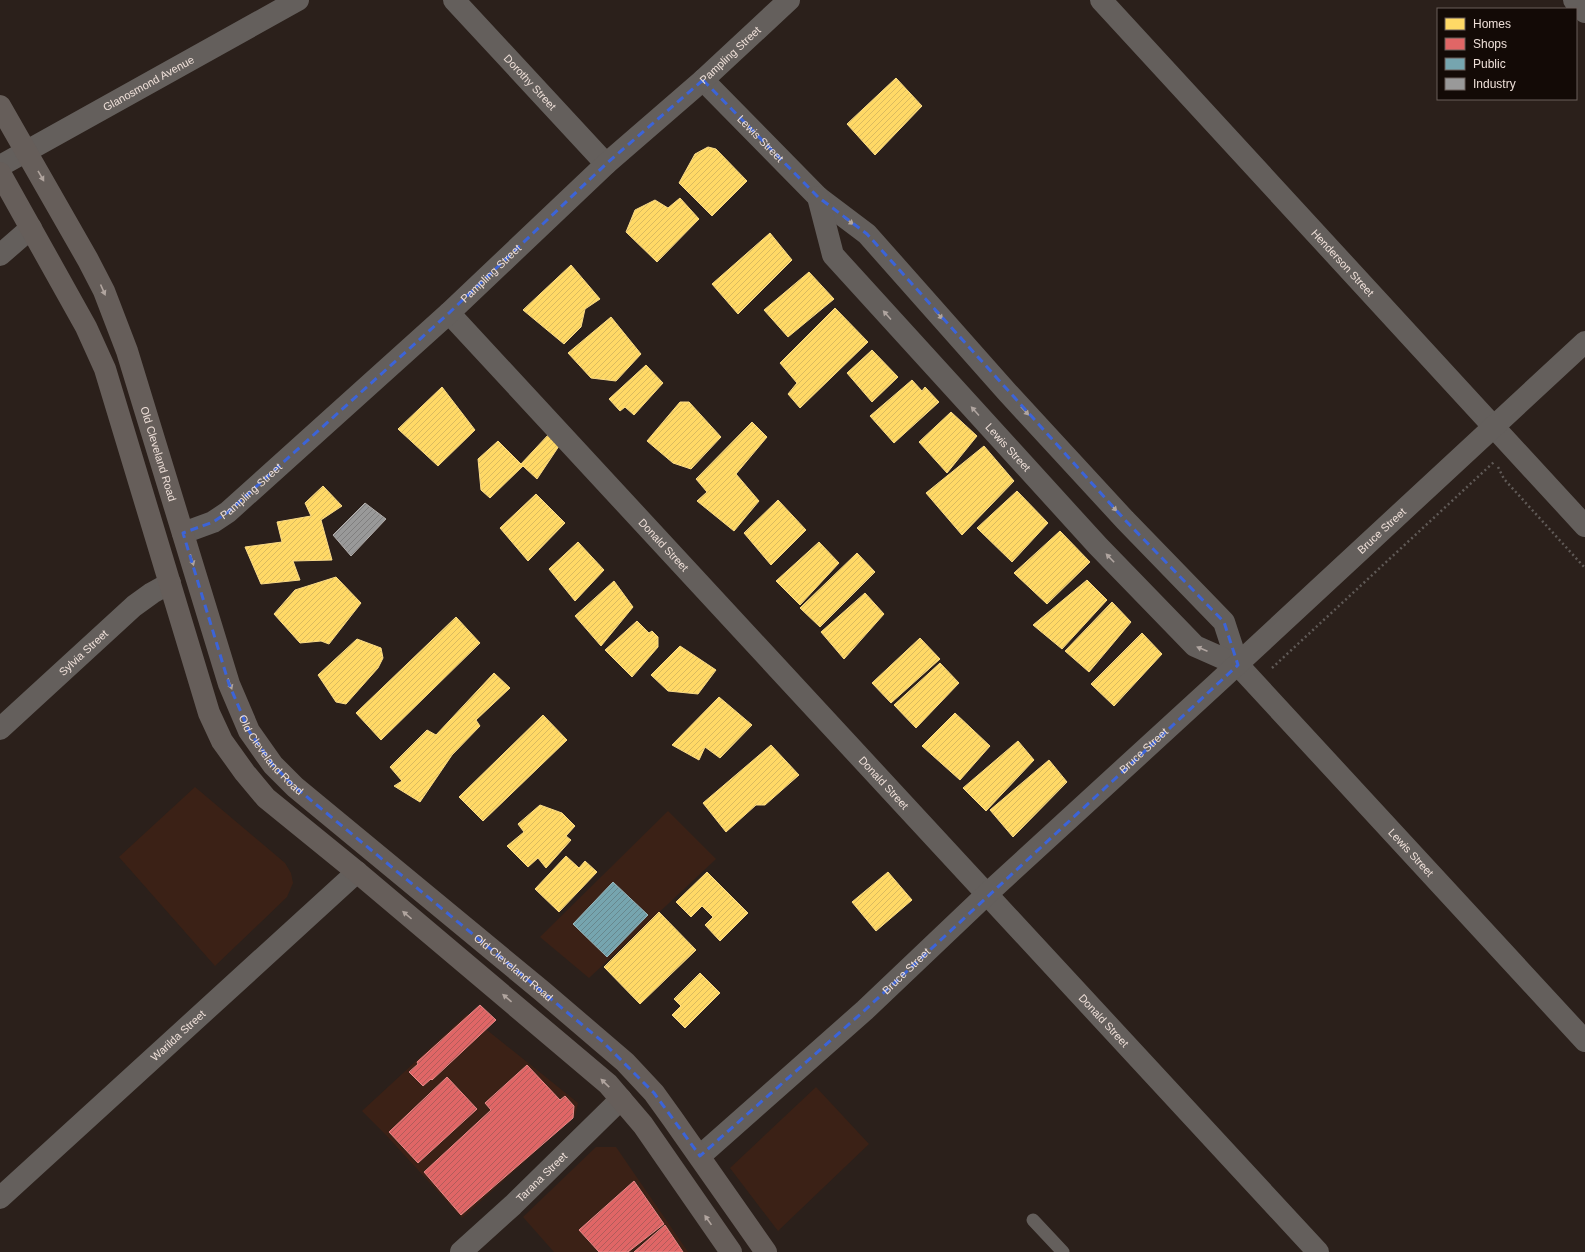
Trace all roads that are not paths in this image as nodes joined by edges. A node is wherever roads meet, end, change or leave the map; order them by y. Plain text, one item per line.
1 (298, 0) edge
2 (454, 0) edge
3 (789, 0) edge
4 (1100, 0) edge
5 (1574, 0) edge
6 (1585, 12) edge
7 (703, 80) junction
8 (0, 106) edge
9 (27, 152) junction
10 (606, 164) junction
11 (0, 166) edge
12 (0, 173) edge
13 (818, 198) junction
14 (32, 228) junction
15 (0, 255) edge
16 (449, 313) junction
17 (1585, 342) edge
18 (1494, 427) junction
19 (1585, 526) edge
20 (183, 533) junction
21 (170, 583) junction
22 (1238, 664) junction
23 (0, 729) edge
24 (357, 872) junction
25 (987, 894) junction
26 (1585, 1041) edge
27 (621, 1099) junction
28 (700, 1156) junction
29 (0, 1198) edge
30 (1033, 1220) dead end
31 (461, 1252) edge
32 (731, 1252) edge
33 (766, 1252) edge
34 (1063, 1252) edge
35 (1318, 1252) edge

1 - 9 street, Glanosmond Avenue
2 - 10 street, Dorothy Street
3 - 7 street, Pampling Street
4 - 18 street, Henderson Street
5 - 6 street
7 - 10 street, Pampling Street
7 - 13 street, Lewis Street
8 - 9 highway, Old Cleveland Road
9 - 11 street, Glanosmond Avenue
9 -> 20 highway, Old Cleveland Road
10 - 16 street, Pampling Street
12 - 14 highway
13 -> 22 street, Lewis Street
22 -> 13 street, Lewis Street
14 - 15 street
14 - 21 highway
16 - 20 street, Pampling Street
16 - 25 street, Donald Street
17 - 18 street, Bruce Street
18 - 19 street, Henderson Street
18 - 22 street, Bruce Street
20 -> 28 highway, Old Cleveland Road
21 - 23 street, Sylvia Street
21 - 24 highway
22 - 25 street, Bruce Street
22 - 26 street, Lewis Street
27 -> 24 highway
24 - 29 street, Warilda Street
25 - 28 street, Bruce Street
25 - 35 street, Donald Street
27 - 31 street, Tarana Street
32 -> 27 highway
28 - 33 highway, Old Cleveland Road
30 - 34 lane

